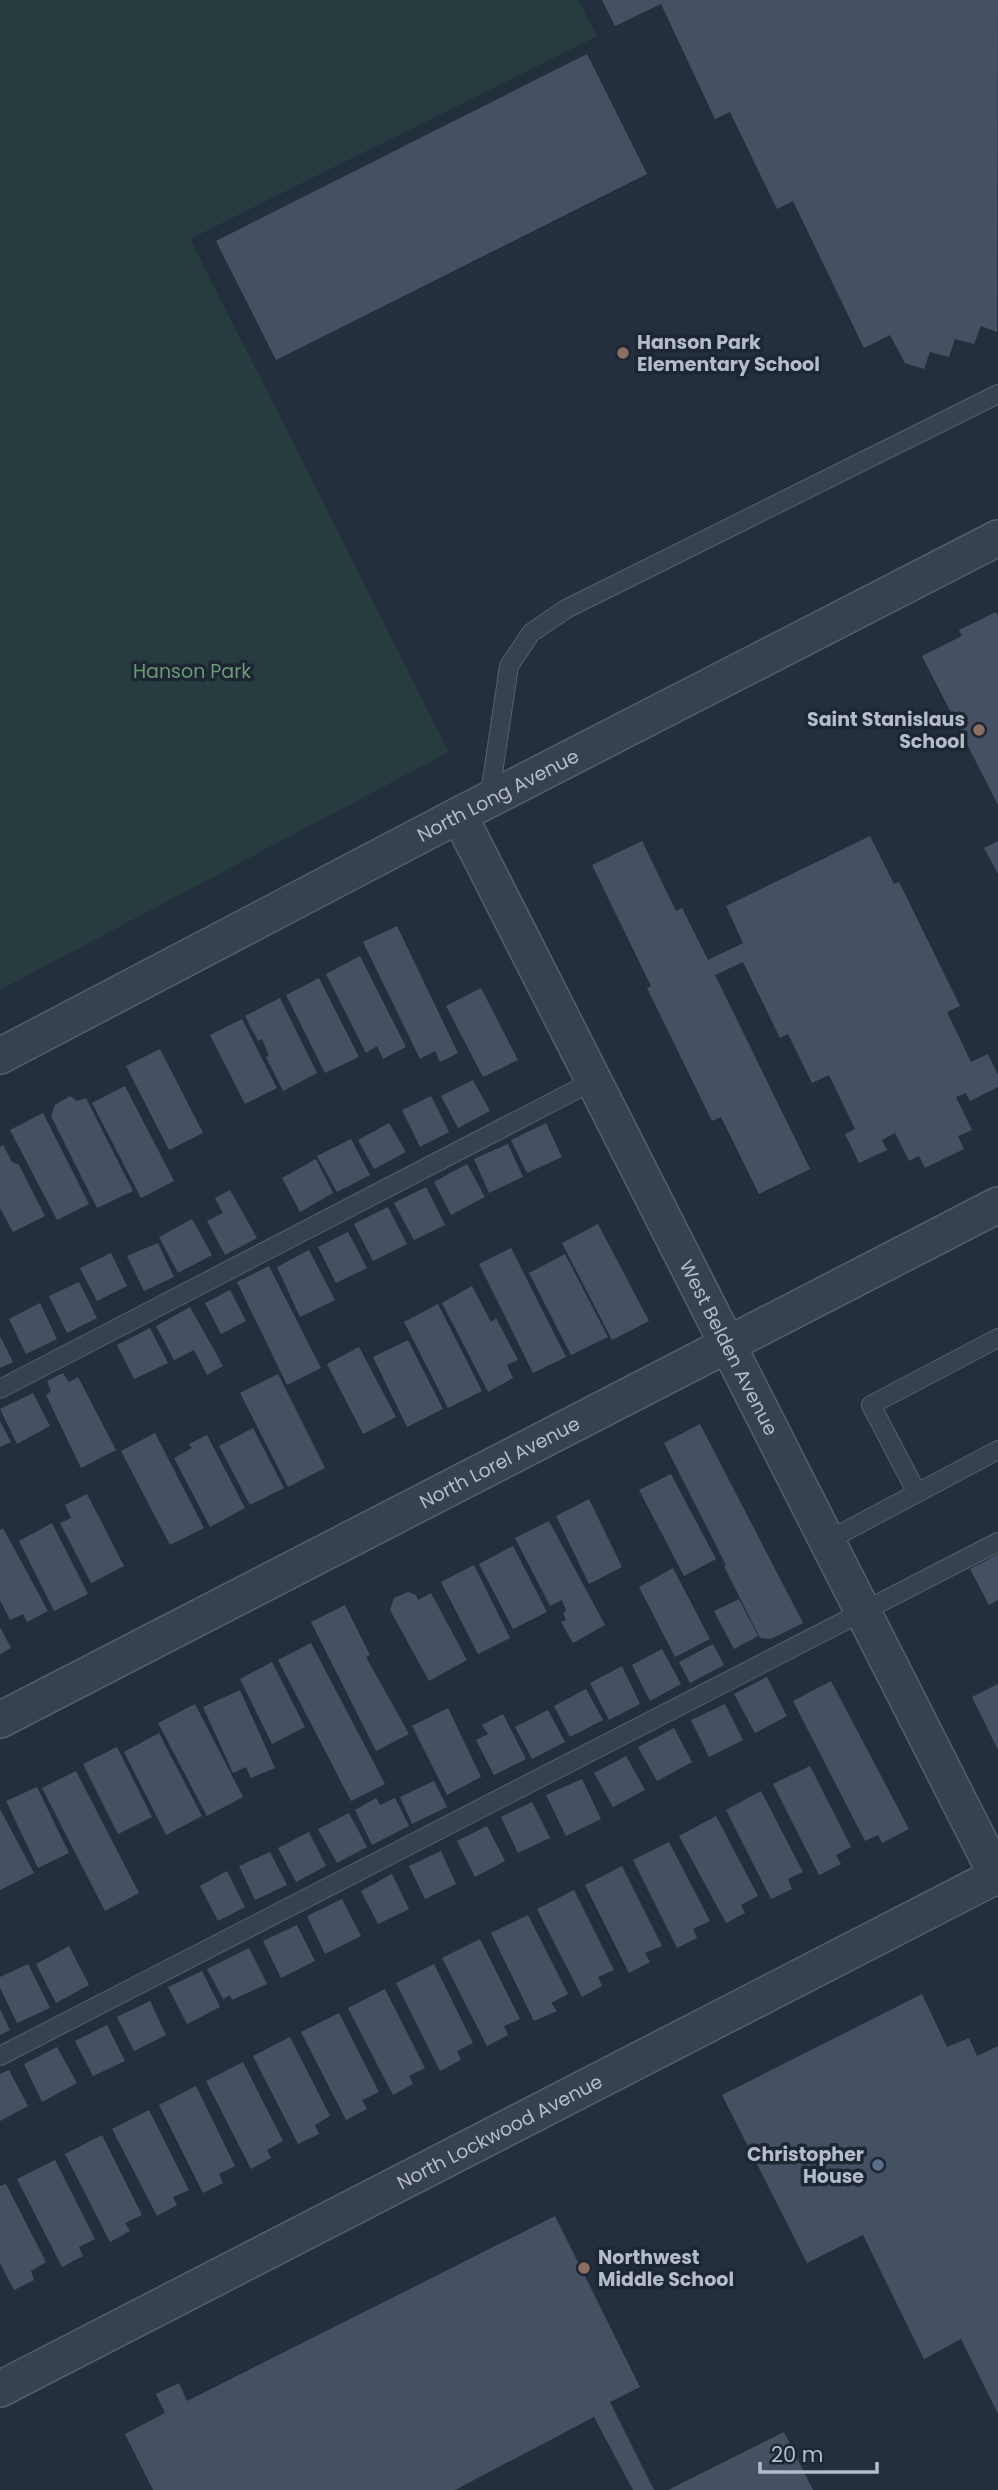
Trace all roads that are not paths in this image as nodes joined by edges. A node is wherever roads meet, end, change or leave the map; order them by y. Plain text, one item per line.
1 (998, 394) edge
2 (998, 538) edge
3 (474, 808) junction
4 (0, 1056) edge
5 (593, 1081) junction
6 (998, 1205) edge
7 (998, 1338) edge
8 (727, 1345) junction
9 (0, 1389) edge
10 (998, 1450) edge
11 (917, 1493) junction
12 (827, 1541) junction
13 (998, 1542) edge
14 (863, 1612) junction
15 (0, 1720) edge
16 (998, 1876) edge
17 (0, 2056) edge
18 (0, 2389) edge

1 - 3 lane
2 - 3 street, North Long Avenue
3 - 4 street, North Long Avenue
3 - 5 street, West Belden Avenue
5 - 8 street, West Belden Avenue
5 - 9 lane
6 - 8 street, North Lorel Avenue
7 - 11 lane
8 - 12 street, West Belden Avenue
8 - 15 street, North Lorel Avenue
10 - 11 lane
11 - 12 lane
12 - 14 street, West Belden Avenue
13 - 14 lane
14 - 16 street, West Belden Avenue
14 - 17 lane
16 - 18 street, North Lockwood Avenue

